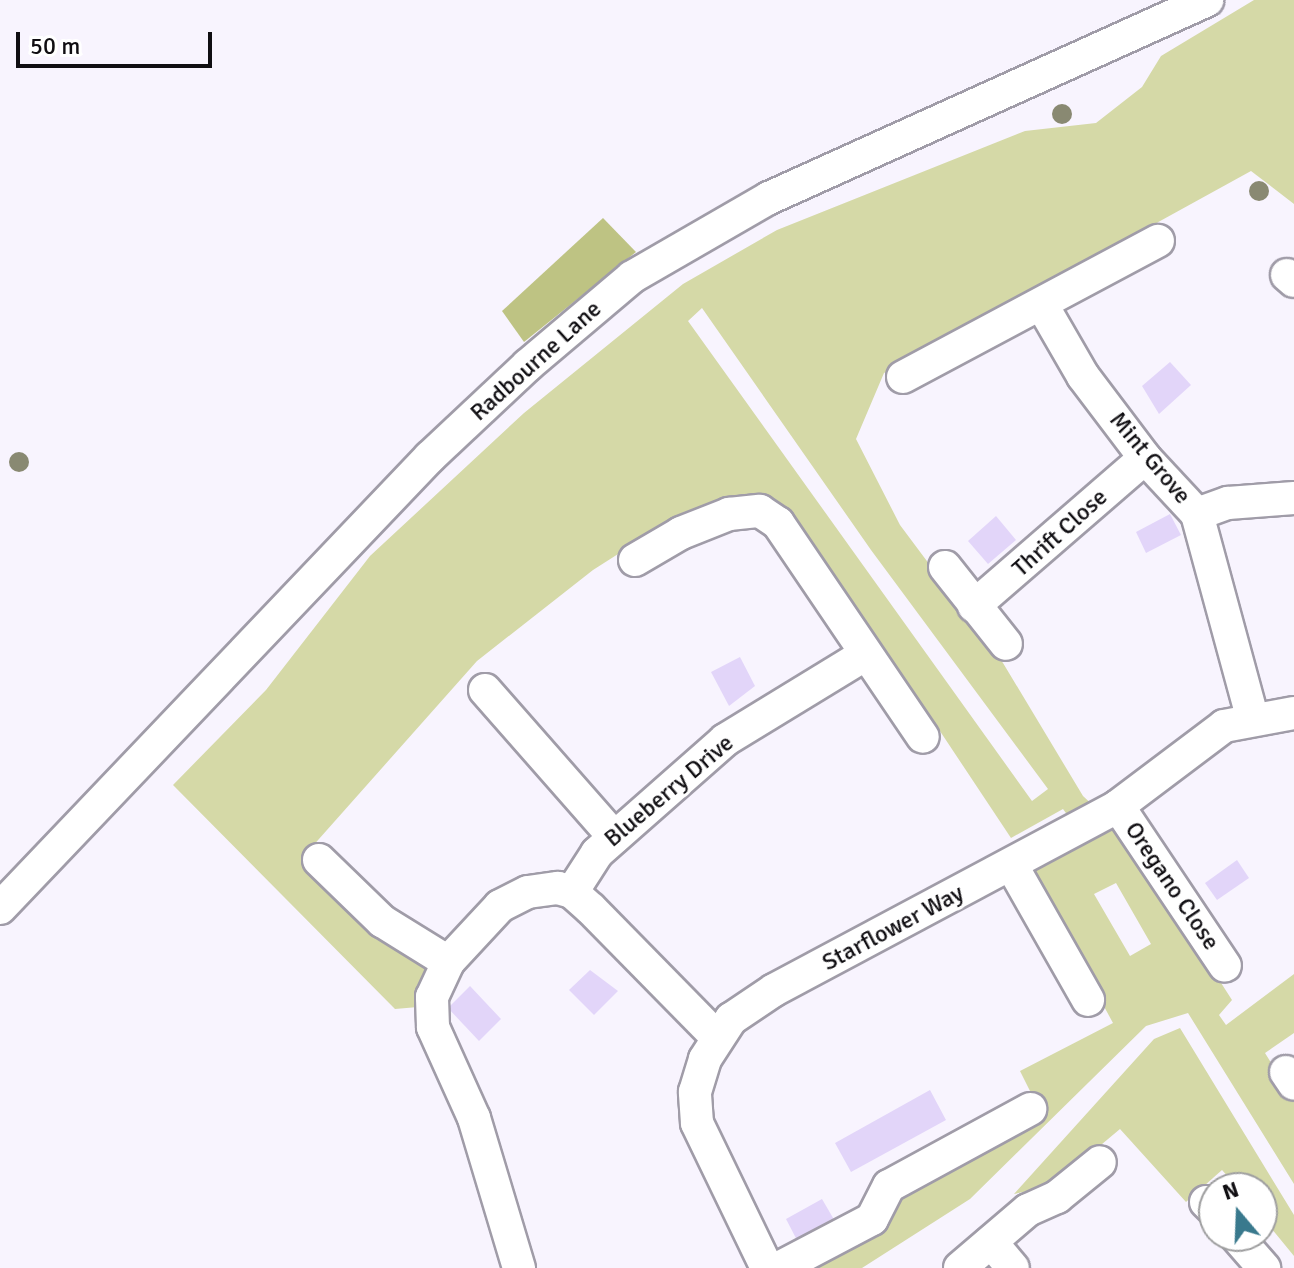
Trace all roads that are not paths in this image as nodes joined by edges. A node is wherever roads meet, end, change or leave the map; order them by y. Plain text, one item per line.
1 (1207, 0) edge
2 (1158, 241) dead end
3 (1042, 305) junction
4 (903, 377) dead end
5 (1145, 458) junction
6 (1294, 498) edge
7 (1197, 514) junction
8 (635, 560) dead end
9 (945, 567) dead end
10 (974, 606) junction
11 (1006, 644) dead end
12 (864, 655) junction
13 (485, 690) dead end
14 (1294, 713) edge
15 (1252, 717) junction
16 (923, 737) dead end
17 (1118, 806) junction
18 (614, 837) junction
19 (319, 860) dead end
20 (1012, 866) junction
21 (572, 892) junction
22 (0, 908) edge
23 (448, 962) junction
24 (1225, 966) dead end
25 (1088, 1000) dead end
26 (716, 1036) junction
27 (1030, 1109) dead end
28 (1100, 1162) dead end
29 (991, 1242) junction
30 (1250, 1252) edge
31 (519, 1268) edge
32 (767, 1268) edge
33 (779, 1268) edge
34 (960, 1268) edge
35 (1013, 1268) edge
36 (1264, 1268) edge

1 - 22 street, Radbourne Lane
2 - 3 street
3 - 4 street
3 - 5 street, Mint Grove
5 - 7 street, Mint Grove
5 - 10 street, Thrift Close
6 - 7 street
7 - 15 street, Mint Grove
8 - 12 street
9 - 10 street
10 - 11 street
12 - 16 street
12 - 18 street, Blueberry Drive
13 - 18 street
14 - 15 street, Starflower Way
15 - 17 street, Starflower Way
17 - 20 street, Starflower Way
17 - 24 street, Oregano Close
18 - 21 street, Blueberry Drive
19 - 23 street
20 - 25 street
20 - 26 street, Starflower Way
21 - 23 street
21 - 26 street
23 - 31 street
26 - 32 street
27 - 33 street
28 - 29 street
29 - 34 street
29 - 35 street
30 - 36 street

